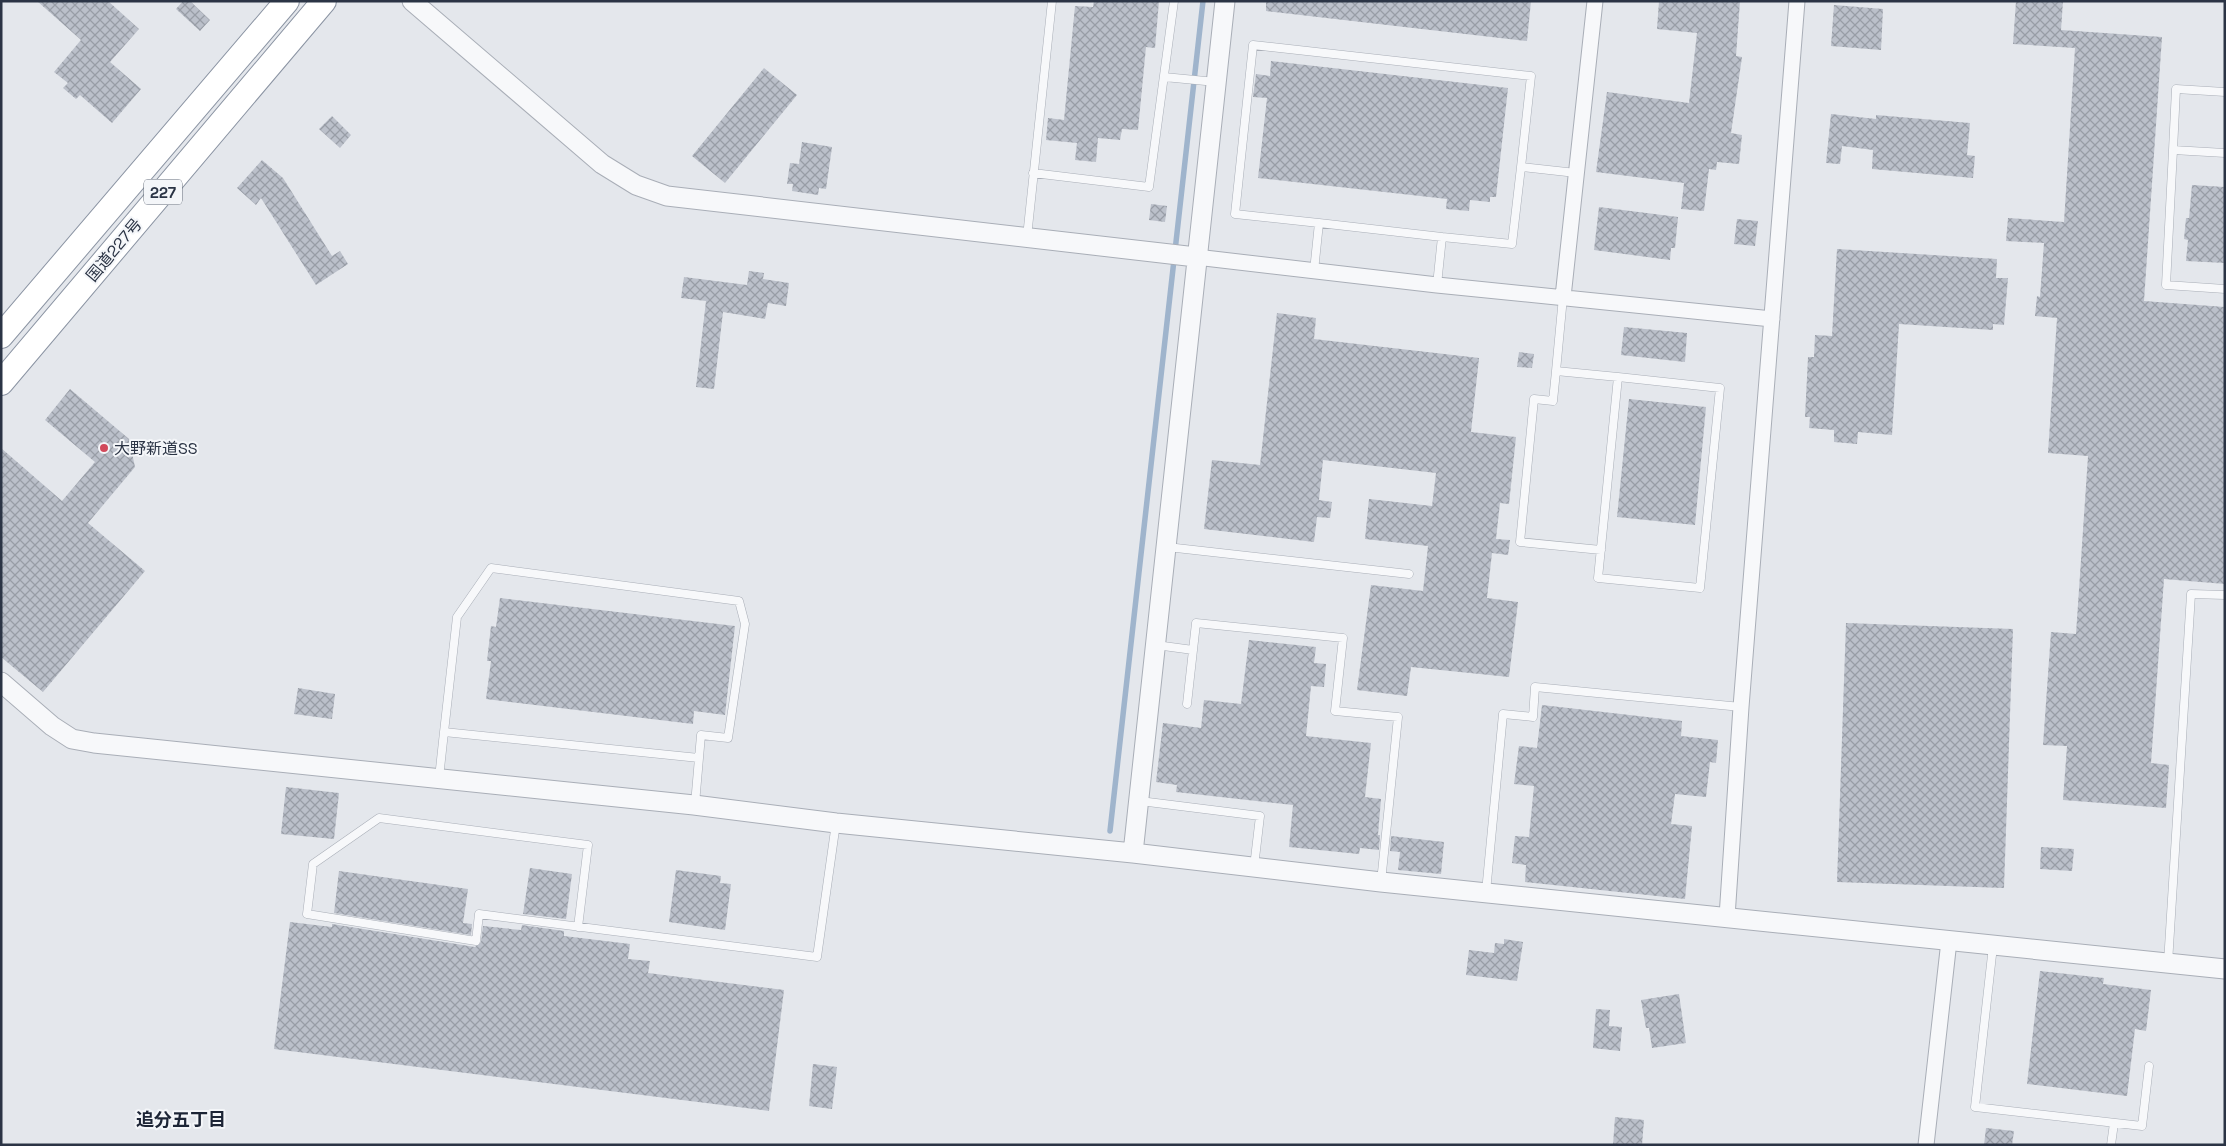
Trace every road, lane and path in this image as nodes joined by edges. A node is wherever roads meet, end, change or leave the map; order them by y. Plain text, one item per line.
1 (287, 1) edge
2 (324, 1) edge
3 (412, 1) edge
4 (1052, 1) edge
5 (1174, 1) edge
6 (1225, 1) edge
7 (1595, 1) edge
8 (1797, 1) edge
9 (1164, 77) junction
10 (1210, 82) junction
11 (2225, 92) edge
12 (2173, 150) junction
13 (2225, 153) edge
14 (1521, 166) junction
15 (1033, 173) junction
16 (1576, 173) junction
17 (1319, 223) junction
18 (1027, 237) junction
19 (1442, 237) junction
20 (1182, 255) junction
21 (1314, 270) junction
22 (1437, 285) junction
23 (2225, 289) edge
24 (1563, 297) junction
25 (1772, 319) junction
26 (1, 336) edge
27 (1556, 371) junction
28 (1618, 378) junction
29 (1, 383) edge
30 (1166, 547) junction
31 (1601, 550) junction
32 (1409, 574) dead end
33 (2225, 595) edge
34 (1156, 644) junction
35 (1192, 650) junction
36 (1, 682) edge
37 (1187, 704) dead end
38 (1740, 707) junction
39 (444, 732) junction
40 (699, 758) junction
41 (440, 778) junction
42 (1138, 801) junction
43 (694, 805) junction
44 (836, 823) junction
45 (1133, 853) junction
46 (1254, 867) junction
47 (1381, 882) junction
48 (1486, 892) junction
49 (1727, 917) junction
50 (578, 927) junction
51 (1949, 941) junction
52 (1993, 945) junction
53 (2168, 963) junction
54 (2225, 969) edge
55 (2149, 1066) dead end
56 (2114, 1123) junction
57 (1926, 1145) edge
58 (2111, 1145) edge

1 - 26 highway, 国道227号 / 227
2 - 29 highway, 国道227号 / 227
3 - 18 street
4 - 15 lane
5 - 9 lane
6 - 10 street
7 - 16 street
8 - 25 street
9 - 10 lane
9 - 15 lane
10 - 20 street
11 - 12 lane
12 - 13 lane
12 - 23 lane
14 - 16 lane
14 - 17 lane
14 - 19 lane
15 - 18 lane
16 - 24 street
17 - 19 lane
17 - 21 lane
18 - 20 street
19 - 22 lane
20 - 21 street
20 - 30 street
21 - 22 street
22 - 24 street
24 - 25 street
24 - 27 lane
25 - 38 street
27 - 28 lane
27 - 31 lane
28 - 31 lane
28 - 31 lane
30 - 32 lane
30 - 34 street
33 - 53 lane
34 - 35 lane
34 - 42 street
35 - 37 lane
35 - 47 lane
36 - 41 street
38 - 48 lane
38 - 49 street
39 - 40 lane
39 - 40 lane
39 - 41 lane
40 - 43 lane
41 - 43 street
42 - 45 street
42 - 46 lane
43 - 44 street
44 - 45 street
44 - 50 lane
45 - 46 street
46 - 47 street
47 - 48 street
48 - 49 street
49 - 51 street
50 - 50 lane
51 - 52 street
51 - 57 street
52 - 53 street
52 - 56 lane
53 - 54 street
55 - 56 lane
56 - 58 lane

